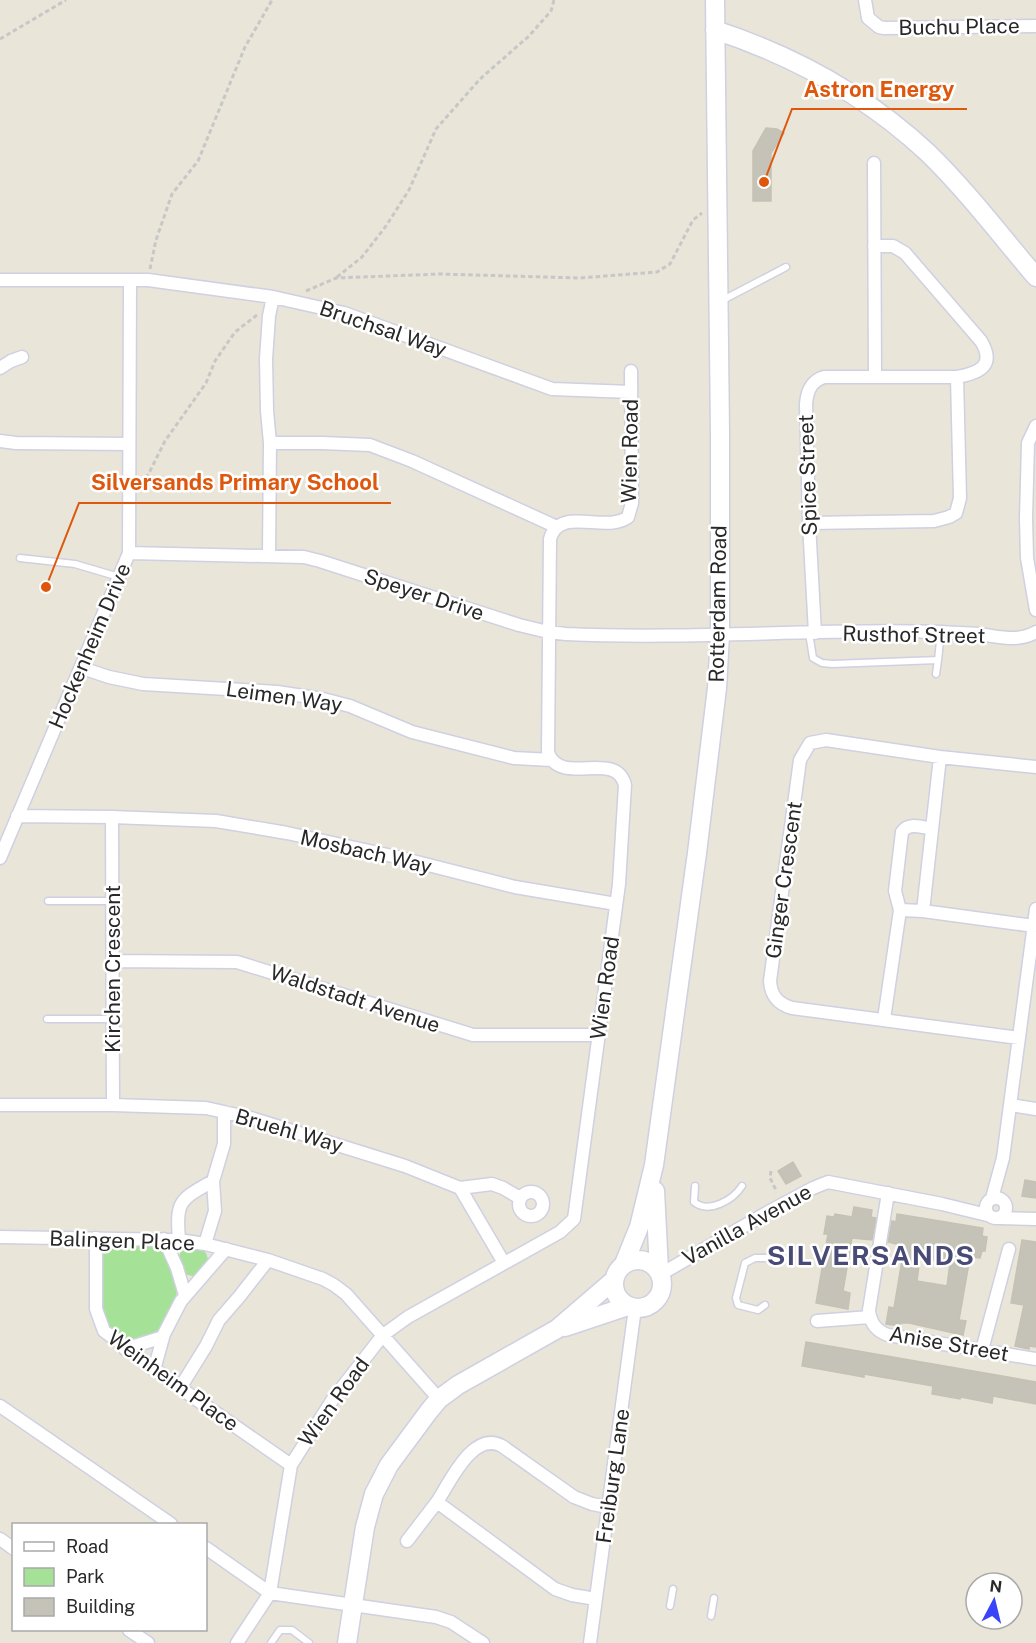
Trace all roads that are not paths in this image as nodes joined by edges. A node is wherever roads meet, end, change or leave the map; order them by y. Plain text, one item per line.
1 (715, 0) edge
2 (865, 0) edge
3 (1036, 26) edge
4 (715, 34) junction
5 (874, 163) dead end
6 (874, 246) junction
7 (786, 267) dead end
8 (1036, 277) edge
9 (0, 280) edge
10 (130, 280) junction
11 (273, 297) junction
12 (718, 302) junction
13 (22, 357) dead end
14 (0, 368) edge
15 (631, 370) dead end
16 (875, 376) junction
17 (957, 377) junction
18 (631, 392) junction
19 (1036, 426) edge
20 (0, 441) edge
21 (270, 443) junction
22 (129, 444) junction
23 (1031, 481) edge
24 (809, 523) junction
25 (557, 527) junction
26 (129, 553) junction
27 (269, 555) junction
28 (20, 558) dead end
29 (119, 577) junction
30 (1036, 610) edge
31 (548, 632) junction
32 (941, 632) junction
33 (1036, 632) edge
34 (812, 633) junction
35 (790, 634) joint
36 (720, 635) junction
37 (934, 660) junction
38 (82, 668) junction
39 (936, 674) dead end
40 (940, 757) junction
41 (552, 760) junction
42 (1036, 767) edge
43 (16, 816) junction
44 (112, 817) junction
45 (932, 829) junction
46 (0, 858) edge
47 (48, 901) dead end
48 (112, 901) junction
49 (616, 904) junction
50 (1036, 909) edge
51 (900, 910) junction
52 (923, 911) junction
53 (1034, 926) junction
54 (113, 961) junction
55 (1030, 995) edge
56 (113, 1019) junction
57 (885, 1019) junction
58 (47, 1020) dead end
59 (598, 1035) junction
60 (1019, 1038) junction
61 (0, 1105) edge
62 (113, 1105) junction
63 (1010, 1105) junction
64 (1036, 1109) edge
65 (224, 1112) junction
66 (1003, 1158) junction
67 (654, 1165) junction
68 (213, 1181) junction
69 (695, 1186) dead end
70 (742, 1186) dead end
71 (460, 1188) junction
72 (888, 1193) junction
73 (520, 1198) dead end
74 (989, 1206) junction
75 (1004, 1210) junction
76 (1036, 1219) edge
77 (0, 1237) edge
78 (96, 1238) junction
79 (164, 1239) junction
80 (179, 1240) junction
81 (205, 1244) junction
82 (226, 1249) junction
83 (1009, 1249) dead end
84 (772, 1258) dead end
85 (268, 1260) junction
86 (504, 1263) junction
87 (624, 1264) junction
88 (660, 1272) junction
89 (614, 1280) junction
90 (185, 1295) junction
91 (765, 1305) dead end
92 (632, 1307) junction
93 (870, 1317) junction
94 (817, 1322) dead end
95 (557, 1329) junction
96 (383, 1335) junction
97 (163, 1336) junction
98 (125, 1349) junction
99 (982, 1350) junction
100 (1036, 1359) edge
101 (154, 1370) junction
102 (180, 1388) junction
103 (439, 1399) junction
104 (2, 1412) edge
105 (291, 1465) junction
106 (436, 1502) junction
107 (608, 1507) junction
108 (169, 1523) edge
109 (407, 1541) dead end
110 (207, 1549) edge
111 (673, 1589) dead end
112 (270, 1593) junction
113 (714, 1598) dead end
114 (596, 1599) junction
115 (353, 1606) junction
116 (670, 1606) dead end
117 (711, 1616) dead end
118 (132, 1631) edge
119 (241, 1642) edge
120 (148, 1643) edge
121 (271, 1643) edge
122 (309, 1643) edge
123 (347, 1643) edge
124 (483, 1643) edge
125 (590, 1643) edge

1 - 4 street, Rotterdam Road
2 - 3 street, Buchu Place
4 - 8 street
4 - 12 street, Rotterdam Road
5 - 6 street
6 - 16 street
6 - 17 street, Spice Street
7 - 12 lane
9 - 10 street, Bruchsal Way
10 - 11 street, Bruchsal Way
10 - 22 street, Hockenheim Drive
11 - 18 street, Bruchsal Way
11 - 21 street
12 - 36 street, Rotterdam Road
13 - 14 street
15 - 18 street, Wien Road
16 - 17 street, Spice Street
16 - 24 street, Spice Street
17 - 24 street
18 - 25 street, Wien Road
19 - 23 street
20 - 22 street
21 - 25 street
21 - 27 street
22 - 26 street, Hockenheim Drive
23 - 30 street
24 - 34 street, Spice Street
25 - 31 street
26 - 27 street, Speyer Drive
26 - 29 street, Hockenheim Drive
27 - 31 street, Speyer Drive
28 - 29 lane
29 - 38 street, Hockenheim Drive
31 - 36 street, Speyer Drive
31 - 41 street
32 - 33 street, Rusthof Street
32 - 34 street, Rusthof Street
32 - 37 lane
34 - 35 street, Rusthof Street
34 - 37 lane
35 - 36 street, Speyer Drive
36 - 67 street, Rotterdam Road
37 - 39 lane
38 - 41 street, Leimen Way
38 - 43 street, Hockenheim Drive
40 - 42 street, Ginger Crescent
40 - 45 street
40 - 57 street, Ginger Crescent
41 - 49 street, Wien Road
43 - 44 street
43 - 46 street, Hockenheim Drive
44 - 48 street, Kirchen Crescent
44 - 49 street, Mosbach Way
45 - 51 street
45 - 52 street
47 - 48 lane
48 - 54 street, Kirchen Crescent
49 - 59 street, Wien Road
50 - 53 street
51 - 52 street
51 - 57 street
52 - 53 street
53 - 55 street
54 - 56 street, Kirchen Crescent
54 - 59 street, Waldstadt Avenue
55 - 60 street
56 - 58 lane
56 - 62 street, Kirchen Crescent
57 - 60 street, Ginger Crescent
59 - 86 street, Wien Road
60 - 63 street
61 - 62 street
62 - 65 street, Bruehl Way
63 - 64 street
63 - 66 street
65 - 68 street
65 - 71 street, Bruehl Way
66 - 74 street
66 - 75 street
67 - 87 street, Rotterdam Road
67 - 88 street, Rotterdam Road
68 - 80 street
68 - 81 street
69 - 70 lane
71 - 73 street, Bruehl Way
71 - 86 street
72 - 74 street, Vanilla Avenue
72 - 88 street, Vanilla Avenue
72 - 93 street, Anise Street
74 - 75 street
74 - 75 street
75 - 76 street
77 - 78 street, Balingen Place
78 - 79 street, Balingen Place
78 - 98 street, Weinheim Place
79 - 80 street, Balingen Place
79 - 90 street
80 - 81 street, Balingen Place
81 - 82 street, Balingen Place
82 - 85 street, Balingen Place
82 - 90 street
83 - 99 street
84 - 91 lane
85 - 96 street, Balingen Place
85 - 102 street
86 - 96 street, Wien Road
87 - 88 street
87 - 89 street
88 - 92 street
89 - 92 street
89 - 95 street
90 - 97 street
92 - 95 street
92 - 107 street, Freiburg Lane
93 - 94 street, Anise Street
93 - 99 street, Anise Street
95 - 103 street
96 - 103 street, Balingen Place
96 - 105 street, Wien Road
97 - 98 street
97 - 101 street
98 - 101 street, Weinheim Place
99 - 100 street, Anise Street
101 - 102 street, Weinheim Place
102 - 105 street, Weinheim Place
103 - 115 street
104 - 108 street
105 - 112 street, Wien Road
106 - 107 street
106 - 109 street
106 - 114 street
107 - 114 street, Freiburg Lane
110 - 112 street
111 - 116 lane
112 - 115 street
112 - 119 street
113 - 117 lane
114 - 125 street, Freiburg Lane
115 - 123 street
115 - 124 street
118 - 120 street
121 - 122 lane

